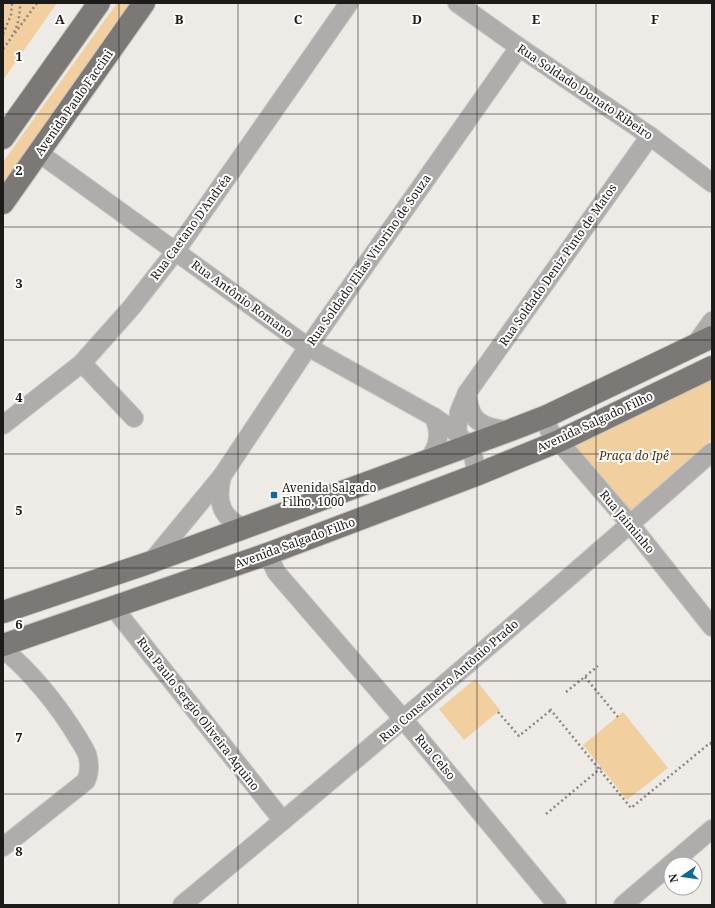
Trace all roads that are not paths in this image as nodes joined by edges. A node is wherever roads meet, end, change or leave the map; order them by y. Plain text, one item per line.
1 (99, 3) edge
2 (144, 3) edge
3 (350, 3) edge
4 (457, 3) edge
5 (519, 47) junction
6 (650, 136) junction
7 (3, 138) edge
8 (39, 153) junction
9 (712, 183) edge
10 (3, 202) edge
11 (175, 252) junction
12 (712, 321) edge
13 (703, 341) edge
14 (308, 347) junction
15 (82, 362) junction
16 (712, 367) edge
17 (467, 393) junction
18 (546, 416) junction
19 (434, 417) junction
20 (134, 418) dead end
21 (3, 425) edge
22 (511, 430) junction
23 (462, 440) junction
24 (559, 441) junction
25 (712, 452) edge
26 (428, 461) junction
27 (476, 475) junction
28 (222, 476) junction
29 (630, 524) junction
30 (245, 528) junction
31 (270, 553) junction
32 (152, 562) junction
33 (113, 607) junction
34 (3, 612) edge
35 (712, 627) edge
36 (3, 645) edge
37 (3, 649) edge
38 (404, 720) junction
39 (283, 821) junction
40 (712, 829) edge
41 (3, 847) edge
42 (680, 856) edge
43 (663, 871) edge
44 (182, 905) edge
45 (557, 905) edge
46 (624, 905) edge

1 - 7 main road
2 - 8 main road, Avenida Paulo Faccini
3 - 11 street, Rua Caetano D'Andréa
4 - 5 street, Rua Soldado Donato Ribeiro
5 - 6 street, Rua Soldado Donato Ribeiro
5 - 14 street, Rua Soldado Elias Vitorino de Souza
6 - 9 street, Rua Soldado Donato Ribeiro
6 - 17 street, Rua Soldado Deniz Pinto de Matos
8 - 10 main road, Avenida Paulo Faccini
8 - 11 street, Rua Antônio Romano
11 - 14 street, Rua Antônio Romano
11 - 15 street, Rua Caetano D'Andréa
12 - 13 street
13 - 18 main road
14 - 19 street, Rua Antônio Romano
14 - 28 street, Rua Soldado Elias Vitorino de Souza
15 - 20 street
15 - 21 street, Rua Caetano D'Andréa
16 - 24 main road, Avenida Salgado Filho
17 - 22 street
17 - 23 street, Rua Soldado Deniz Pinto de Matos
18 - 22 main road
18 - 24 street, Rua Jaiminho
19 - 23 street, Rua Antônio Romano
19 - 26 street
22 - 23 main road
23 - 26 main road
23 - 27 street
24 - 27 main road, Avenida Salgado Filho
24 - 29 street, Rua Jaiminho
25 - 29 street, Rua Conselheiro Antônio Prado
26 - 30 main road
27 - 31 main road, Avenida Salgado Filho
28 - 30 street, Rua Soldado Elias Vitorino de Souza
28 - 32 street, Rua Soldado Elias Vitorino de Souza
29 - 35 street, Rua Jaiminho
29 - 38 street, Rua Conselheiro Antônio Prado
30 - 32 main road
31 - 33 main road, Avenida Salgado Filho
31 - 38 street, Rua Celso
32 - 34 main road
33 - 36 main road, Avenida Salgado Filho
33 - 39 street, Rua Paulo Sergio Oliveira Aquino
37 - 41 street
38 - 39 street, Rua Conselheiro Antônio Prado
38 - 45 street, Rua Celso
39 - 44 street, Rua Conselheiro Antônio Prado
40 - 42 street
43 - 46 street

